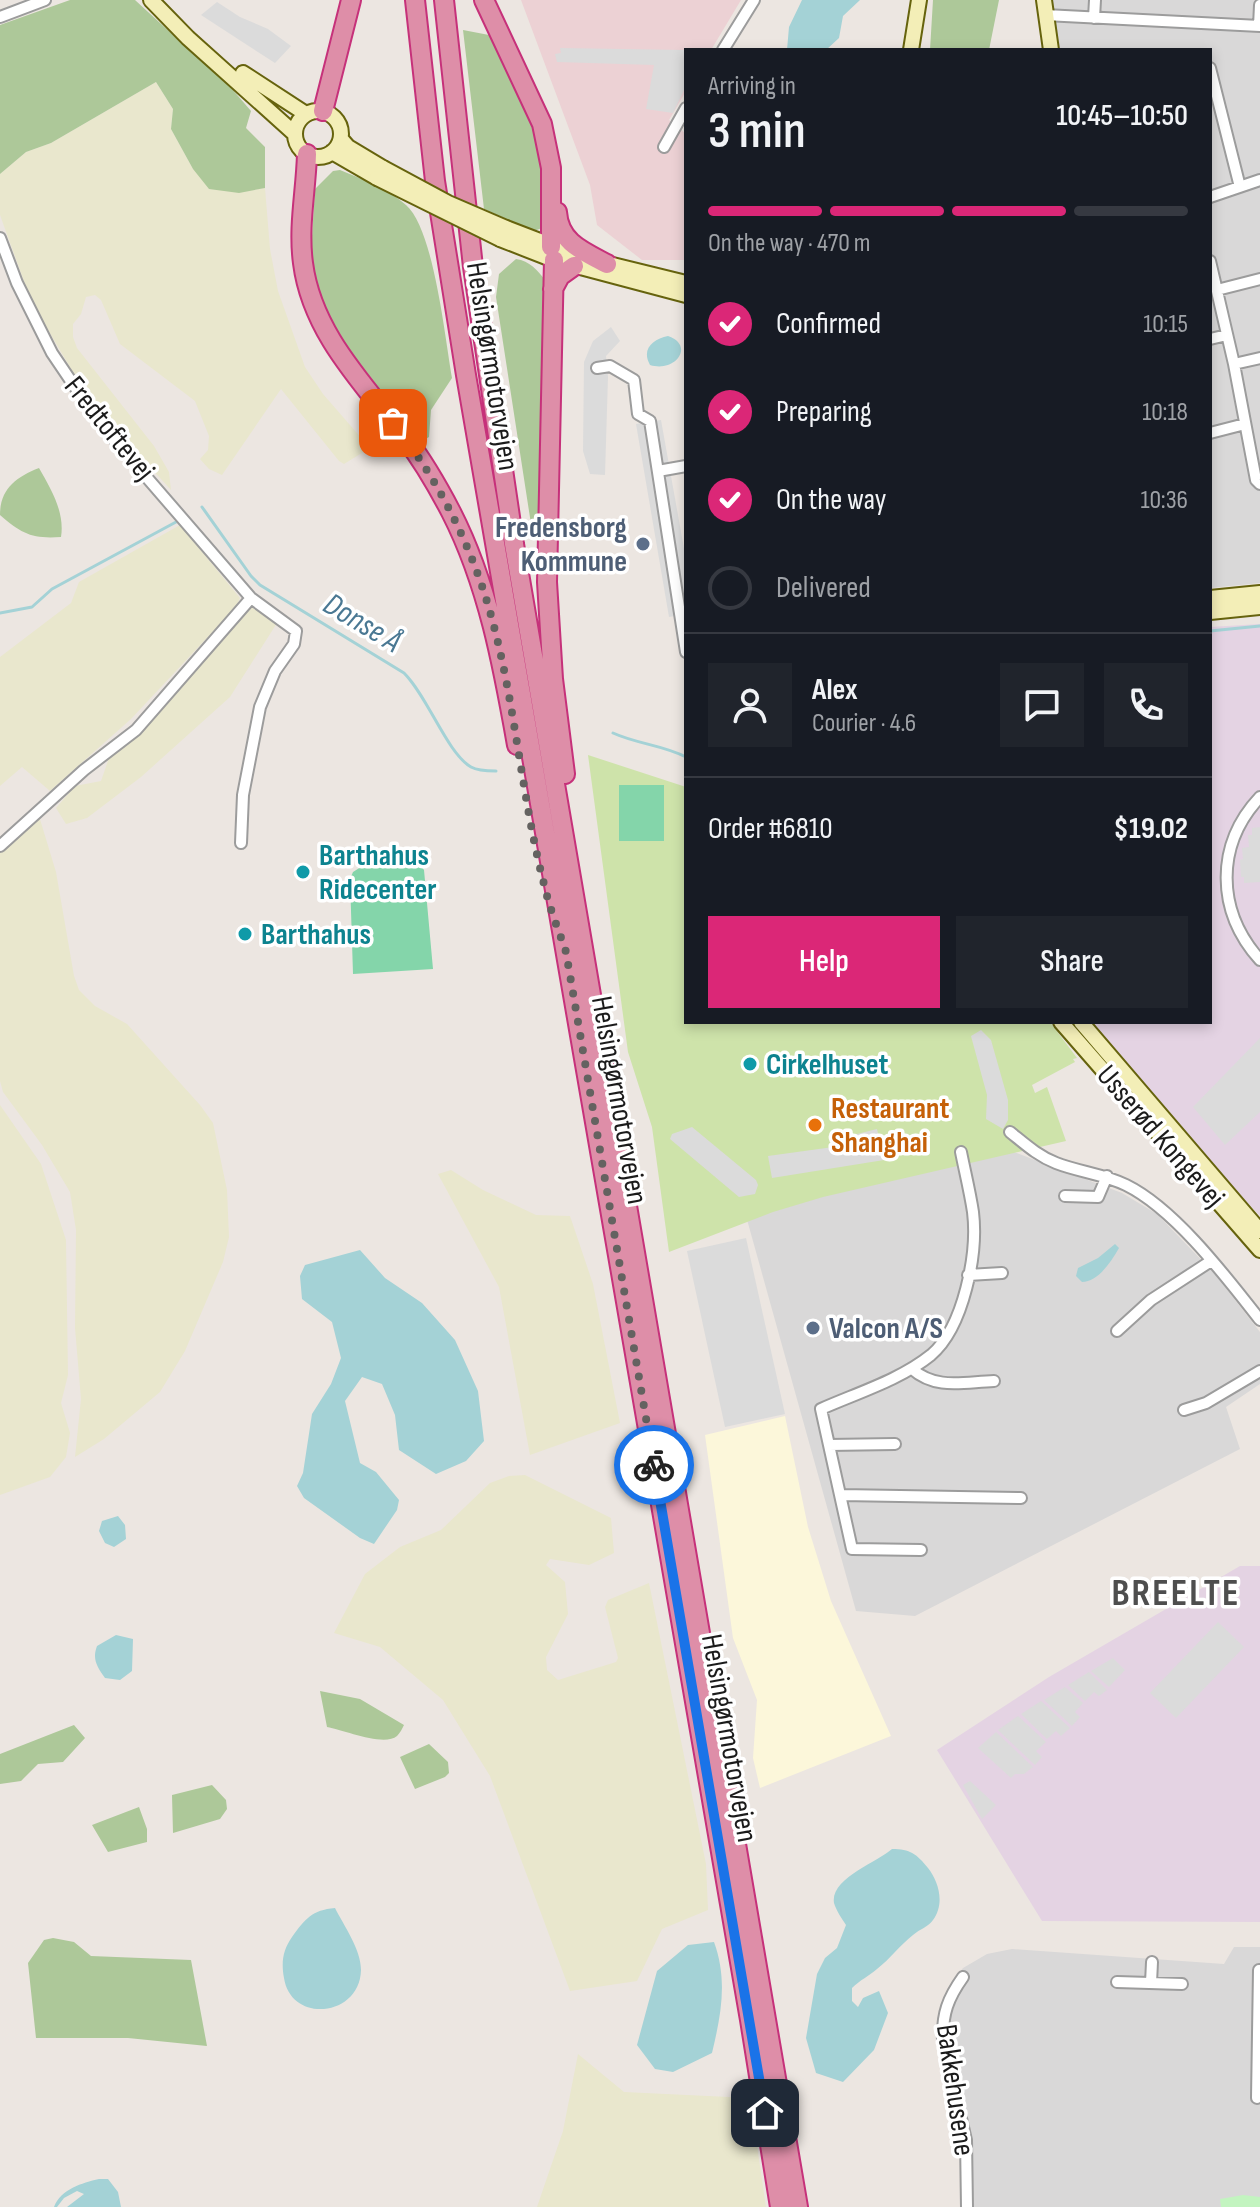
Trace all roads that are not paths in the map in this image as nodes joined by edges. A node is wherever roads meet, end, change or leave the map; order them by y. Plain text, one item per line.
1 (45, 0) edge
2 (151, 0) edge
3 (160, 0) edge
4 (351, 0) edge
5 (415, 0) edge
6 (444, 0) edge
7 (484, 0) edge
8 (754, 0) edge
9 (919, 0) edge
10 (1095, 0) edge
11 (1260, 5) edge
12 (1044, 8) edge
13 (0, 17) edge
14 (1094, 18) junction
15 (1260, 26) edge
16 (724, 48) edge
17 (911, 48) edge
18 (1051, 48) edge
19 (1212, 76) edge
20 (684, 112) edge
21 (314, 113) junction
22 (295, 134) junction
23 (336, 146) junction
24 (664, 147) dead end
25 (307, 154) junction
26 (1260, 180) edge
27 (1240, 187) junction
28 (552, 188) junction
29 (1212, 196) edge
30 (0, 238) edge
31 (552, 253) junction
32 (607, 264) junction
33 (574, 266) junction
34 (1212, 269) edge
35 (1260, 279) edge
36 (684, 283) edge
37 (1217, 290) junction
38 (552, 292) junction
39 (684, 294) edge
40 (1227, 335) junction
41 (1212, 339) edge
42 (1260, 358) edge
43 (1234, 364) junction
44 (597, 368) dead end
45 (1246, 429) junction
46 (1260, 432) edge
47 (1212, 433) edge
48 (684, 466) edge
49 (658, 471) junction
50 (1260, 484) edge
51 (1260, 593) edge
52 (251, 598) junction
53 (1212, 598) edge
54 (1260, 607) edge
55 (1212, 612) edge
56 (684, 639) edge
57 (1260, 797) edge
58 (241, 843) dead end
59 (0, 846) edge
60 (573, 889) junction
61 (566, 952) junction
62 (1260, 960) edge
63 (1063, 1024) edge
64 (1083, 1024) edge
65 (1010, 1132) dead end
66 (961, 1152) dead end
67 (1107, 1176) junction
68 (1065, 1196) dead end
69 (1260, 1231) edge
70 (1260, 1250) edge
71 (1211, 1261) junction
72 (1002, 1273) dead end
73 (968, 1275) junction
74 (1260, 1320) edge
75 (1117, 1331) dead end
76 (912, 1369) junction
77 (1260, 1371) edge
78 (994, 1381) dead end
79 (1184, 1410) dead end
80 (895, 1444) dead end
81 (829, 1445) junction
82 (841, 1495) junction
83 (1021, 1498) dead end
84 (921, 1550) dead end
85 (1152, 1962) dead end
86 (1259, 1970) edge
87 (963, 1977) dead end
88 (1117, 1982) dead end
89 (1151, 1983) junction
90 (1182, 1984) dead end
91 (1259, 2019) edge
92 (1259, 2061) edge
93 (1257, 2098) dead end
94 (780, 2207) edge
95 (798, 2207) edge
96 (967, 2207) edge

1 - 13 street
2 - 22 street
3 - 21 street
4 - 21 highway
5 - 61 highway, Helsingørmotorvejen
6 - 60 highway, Helsingørmotorvejen
7 - 28 highway
8 - 16 street
9 - 17 street
10 - 14 street
11 - 15 street
12 - 14 street
12 - 18 street
14 - 15 street
19 - 27 street
20 - 24 street
21 - 22 street
21 - 23 street
22 - 25 street
23 - 25 street
23 - 31 street, bridge
25 - 61 highway
26 - 27 street
27 - 29 street
28 - 31 highway
28 - 32 highway
30 - 52 street, Fredtoftevej
31 - 32 street
31 - 33 street
31 - 38 highway
32 - 36 street
33 - 38 highway
33 - 39 street
34 - 37 street
35 - 37 street
37 - 40 street
38 - 60 highway
40 - 41 street
40 - 43 street
42 - 43 street
43 - 45 street
44 - 49 street
45 - 46 street
45 - 47 street
45 - 50 street
48 - 49 street
49 - 56 street
51 - 53 street
52 - 58 street, Fredtoftevej
52 - 59 street
54 - 55 street
57 - 62 street
60 - 95 highway, Helsingørmotorvejen
61 - 94 highway, Helsingørmotorvejen
63 - 70 street, Usserød Kongevej
64 - 69 street, Usserød Kongevej
65 - 67 street
66 - 73 street
67 - 68 street
67 - 71 street
71 - 74 street
71 - 75 street
72 - 73 street
73 - 76 street
76 - 78 street
76 - 81 street
77 - 79 street
80 - 81 street
81 - 82 street
82 - 83 street
82 - 84 street
85 - 89 street
86 - 91 street
87 - 96 street, Bakkehusene
88 - 89 street
89 - 90 street
91 - 92 street
92 - 93 street

